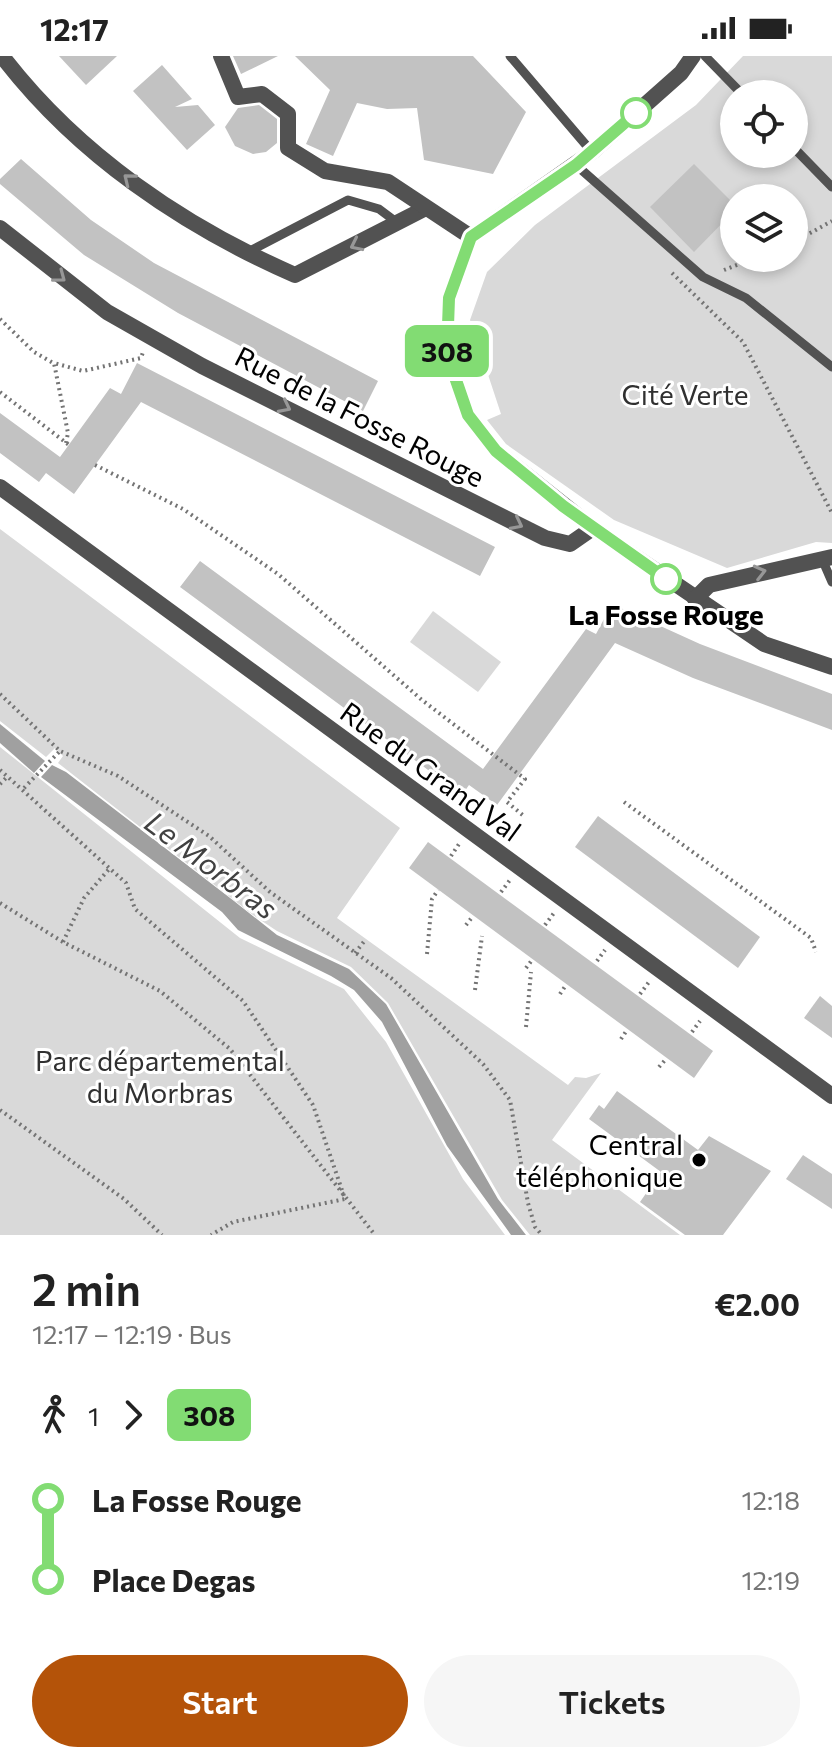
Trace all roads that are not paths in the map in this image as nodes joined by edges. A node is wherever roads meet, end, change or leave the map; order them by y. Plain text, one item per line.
1 (2, 56) edge
2 (221, 56) edge
3 (510, 56) edge
4 (693, 56) edge
5 (705, 56) edge
6 (728, 80) edge
7 (592, 152) junction
8 (808, 162) edge
9 (576, 165) junction
10 (832, 187) edge
11 (424, 209) junction
12 (399, 224) junction
13 (0, 228) edge
14 (471, 237) junction
15 (246, 253) junction
16 (832, 367) edge
17 (0, 487) edge
18 (593, 528) junction
19 (827, 558) edge
20 (832, 582) edge
21 (695, 599) junction
22 (832, 667) edge
23 (832, 1096) edge

15 -> 1 street
2 - 11 street
3 - 7 lane
4 - 7 street
5 - 6 lane
7 - 9 street
8 - 10 lane
9 - 14 street
9 - 16 lane
11 - 12 street
11 - 14 street
12 -> 15 street
12 - 15 lane
13 -> 18 street, Rue de la Fosse Rouge
14 - 18 street
17 - 23 street, Rue du Grand Val
18 - 21 street
19 - 20 lane
21 -> 19 street
21 - 22 street

